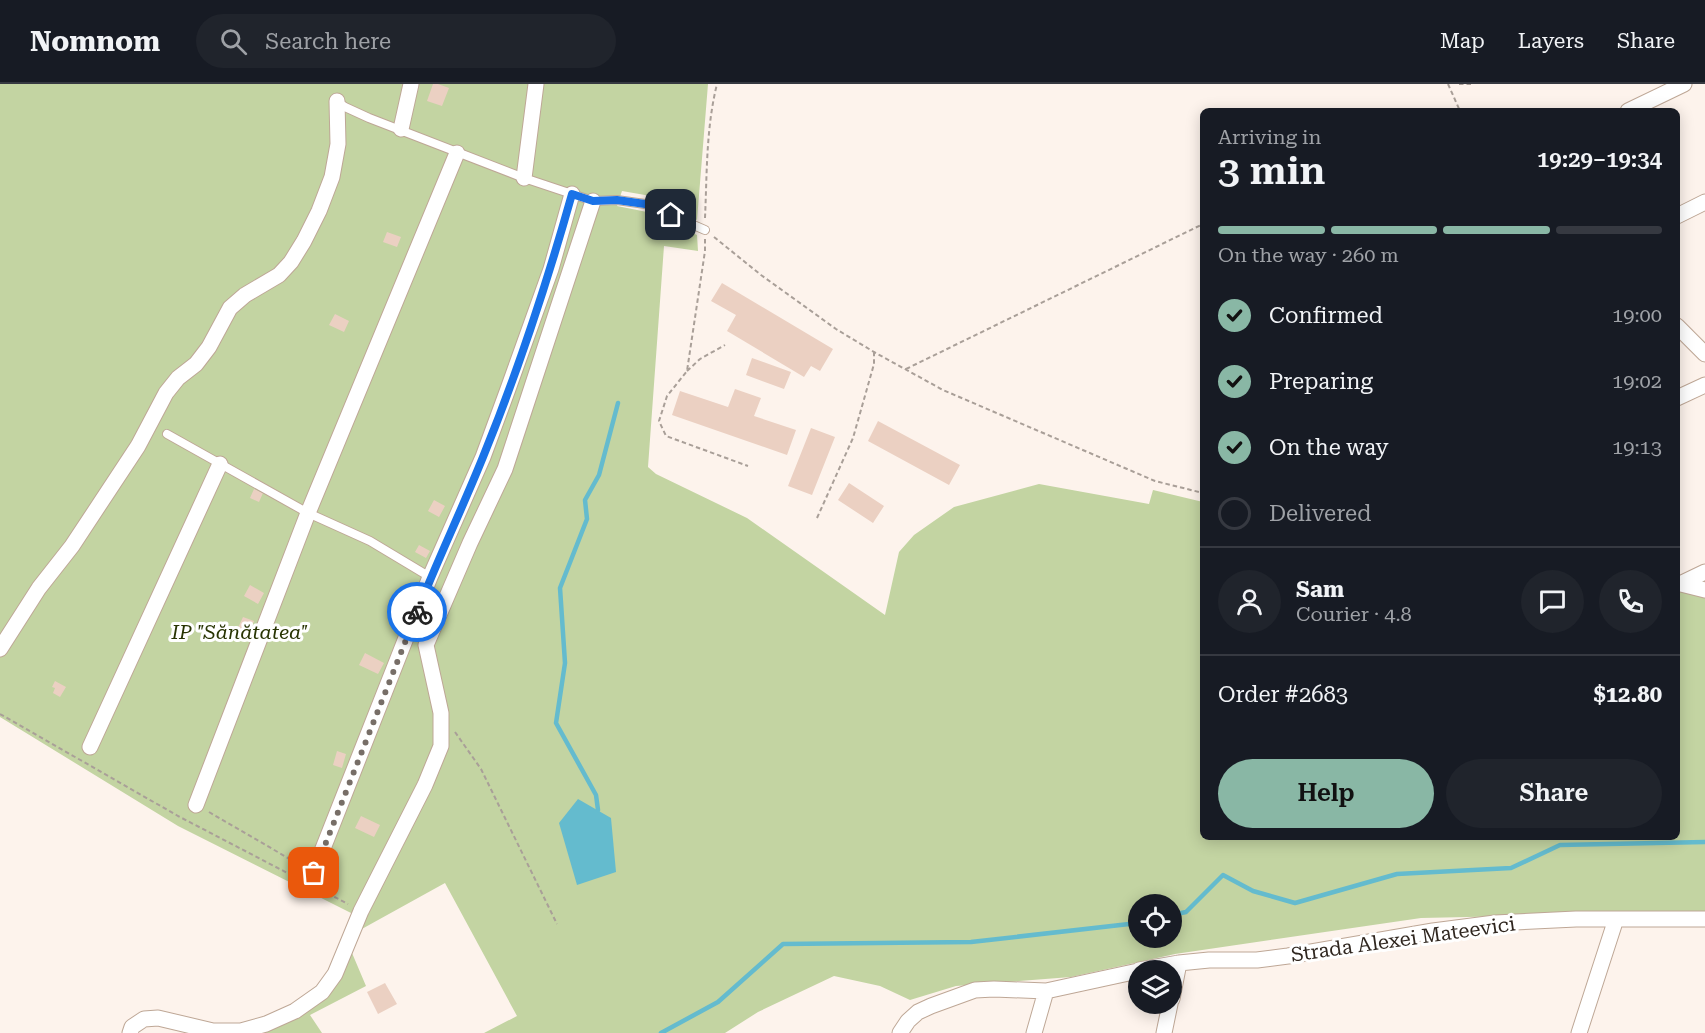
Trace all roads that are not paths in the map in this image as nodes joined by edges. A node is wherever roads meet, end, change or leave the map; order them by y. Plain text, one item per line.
1 (411, 84) edge
2 (536, 84) edge
3 (1684, 84) edge
4 (337, 101) joint
5 (1634, 108) edge
6 (401, 129) junction
7 (457, 153) junction
8 (524, 178) junction
9 (572, 194) junction
10 (593, 201) junction
11 (1705, 202) edge
12 (1680, 214) edge
13 (705, 230) road end
14 (1680, 329) edge
15 (1705, 354) edge
16 (1705, 385) edge
17 (1680, 397) edge
18 (167, 434) dead end
19 (220, 464) junction
20 (308, 513) junction
21 (1705, 572) edge
22 (430, 577) junction
23 (1680, 584) edge
24 (1680, 584) edge
25 (1705, 590) edge
26 (0, 649) edge
27 (90, 747) dead end
28 (196, 805) road end
29 (311, 878) road end
30 (1616, 919) junction
31 (1705, 919) edge
32 (1182, 963) edge
33 (1128, 972) edge
34 (1046, 991) junction
35 (1168, 1014) edge
36 (130, 1033) edge
37 (900, 1033) edge
38 (1034, 1033) edge
39 (1164, 1033) edge
40 (1580, 1033) edge

1 - 6 street
2 - 8 street
3 - 5 street
4 - 6 lane
4 - 26 street
6 - 7 lane
7 - 8 lane
7 - 20 street
8 - 9 lane
9 - 10 lane
9 - 22 street
10 - 13 lane
10 - 36 street
11 - 12 street
14 - 15 street
16 - 17 street
18 - 19 lane
19 - 20 lane
19 - 27 street
20 - 22 lane
20 - 28 street
21 - 23 street
22 - 29 street
24 - 25 street
30 - 31 street, Strada Alexei Mateevici
30 - 32 street, Strada Alexei Mateevici
30 - 40 street
33 - 34 street, Strada Alexei Mateevici
34 - 37 street, Strada Alexei Mateevici
34 - 38 street
35 - 39 street

